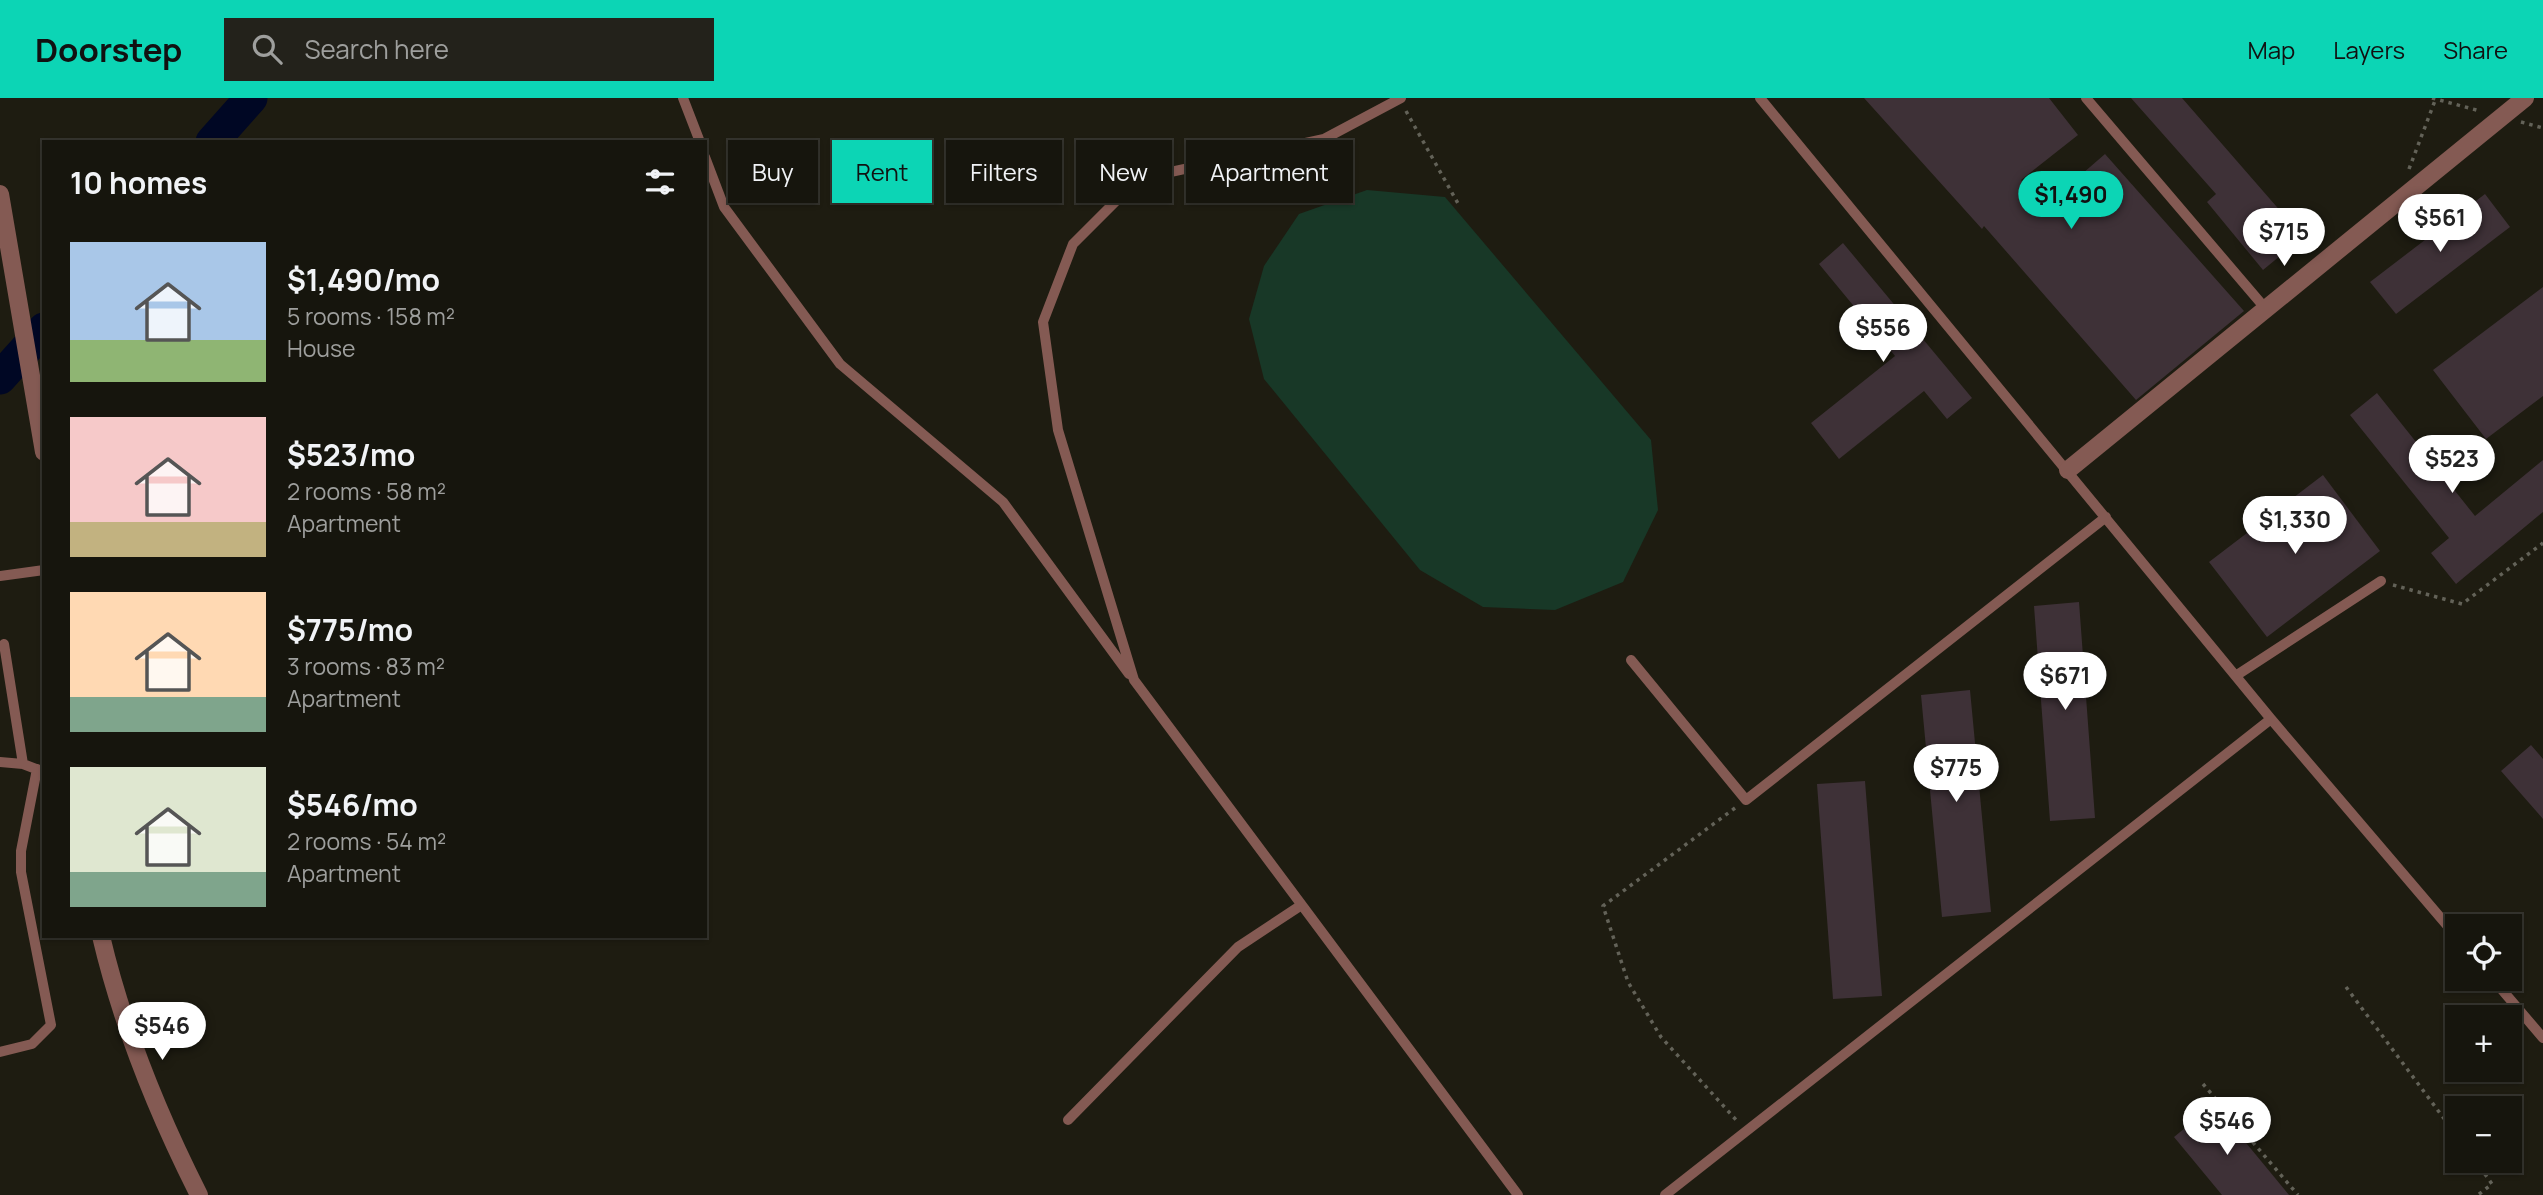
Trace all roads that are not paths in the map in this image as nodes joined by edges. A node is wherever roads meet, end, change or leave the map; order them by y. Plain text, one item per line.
1 (683, 98) edge
2 (1760, 98) edge
3 (2086, 98) edge
4 (2525, 98) edge
5 (1401, 99) edge
6 (699, 140) edge
7 (707, 162) edge
8 (0, 194) edge
9 (2265, 309) junction
10 (42, 440) edge
11 (2068, 470) junction
12 (2106, 517) junction
13 (42, 570) edge
14 (0, 576) edge
15 (2381, 581) road end
16 (4, 644) dead end
17 (1631, 660) dead end
18 (2237, 676) junction
19 (1133, 680) junction
20 (2271, 719) junction
21 (0, 762) edge
22 (23, 764) junction
23 (40, 771) edge
24 (1300, 905) junction
25 (2445, 923) edge
26 (102, 938) edge
27 (2503, 991) edge
28 (2543, 1038) edge
29 (0, 1052) edge
30 (1068, 1120) dead end
31 (199, 1195) edge
32 (1518, 1195) edge
33 (1665, 1195) edge

1 - 6 lane
2 - 11 lane
3 - 9 lane
4 - 9 street
5 - 19 lane
7 - 19 lane
8 - 10 street
9 - 11 street
11 - 12 lane
12 - 17 lane
12 - 18 lane
13 - 14 lane
15 - 18 lane
16 - 22 lane
18 - 20 lane
19 - 24 lane
20 - 25 lane
20 - 33 lane
21 - 22 lane
22 - 23 lane
23 - 29 lane
24 - 30 lane
24 - 32 lane
26 - 31 street
27 - 28 lane

